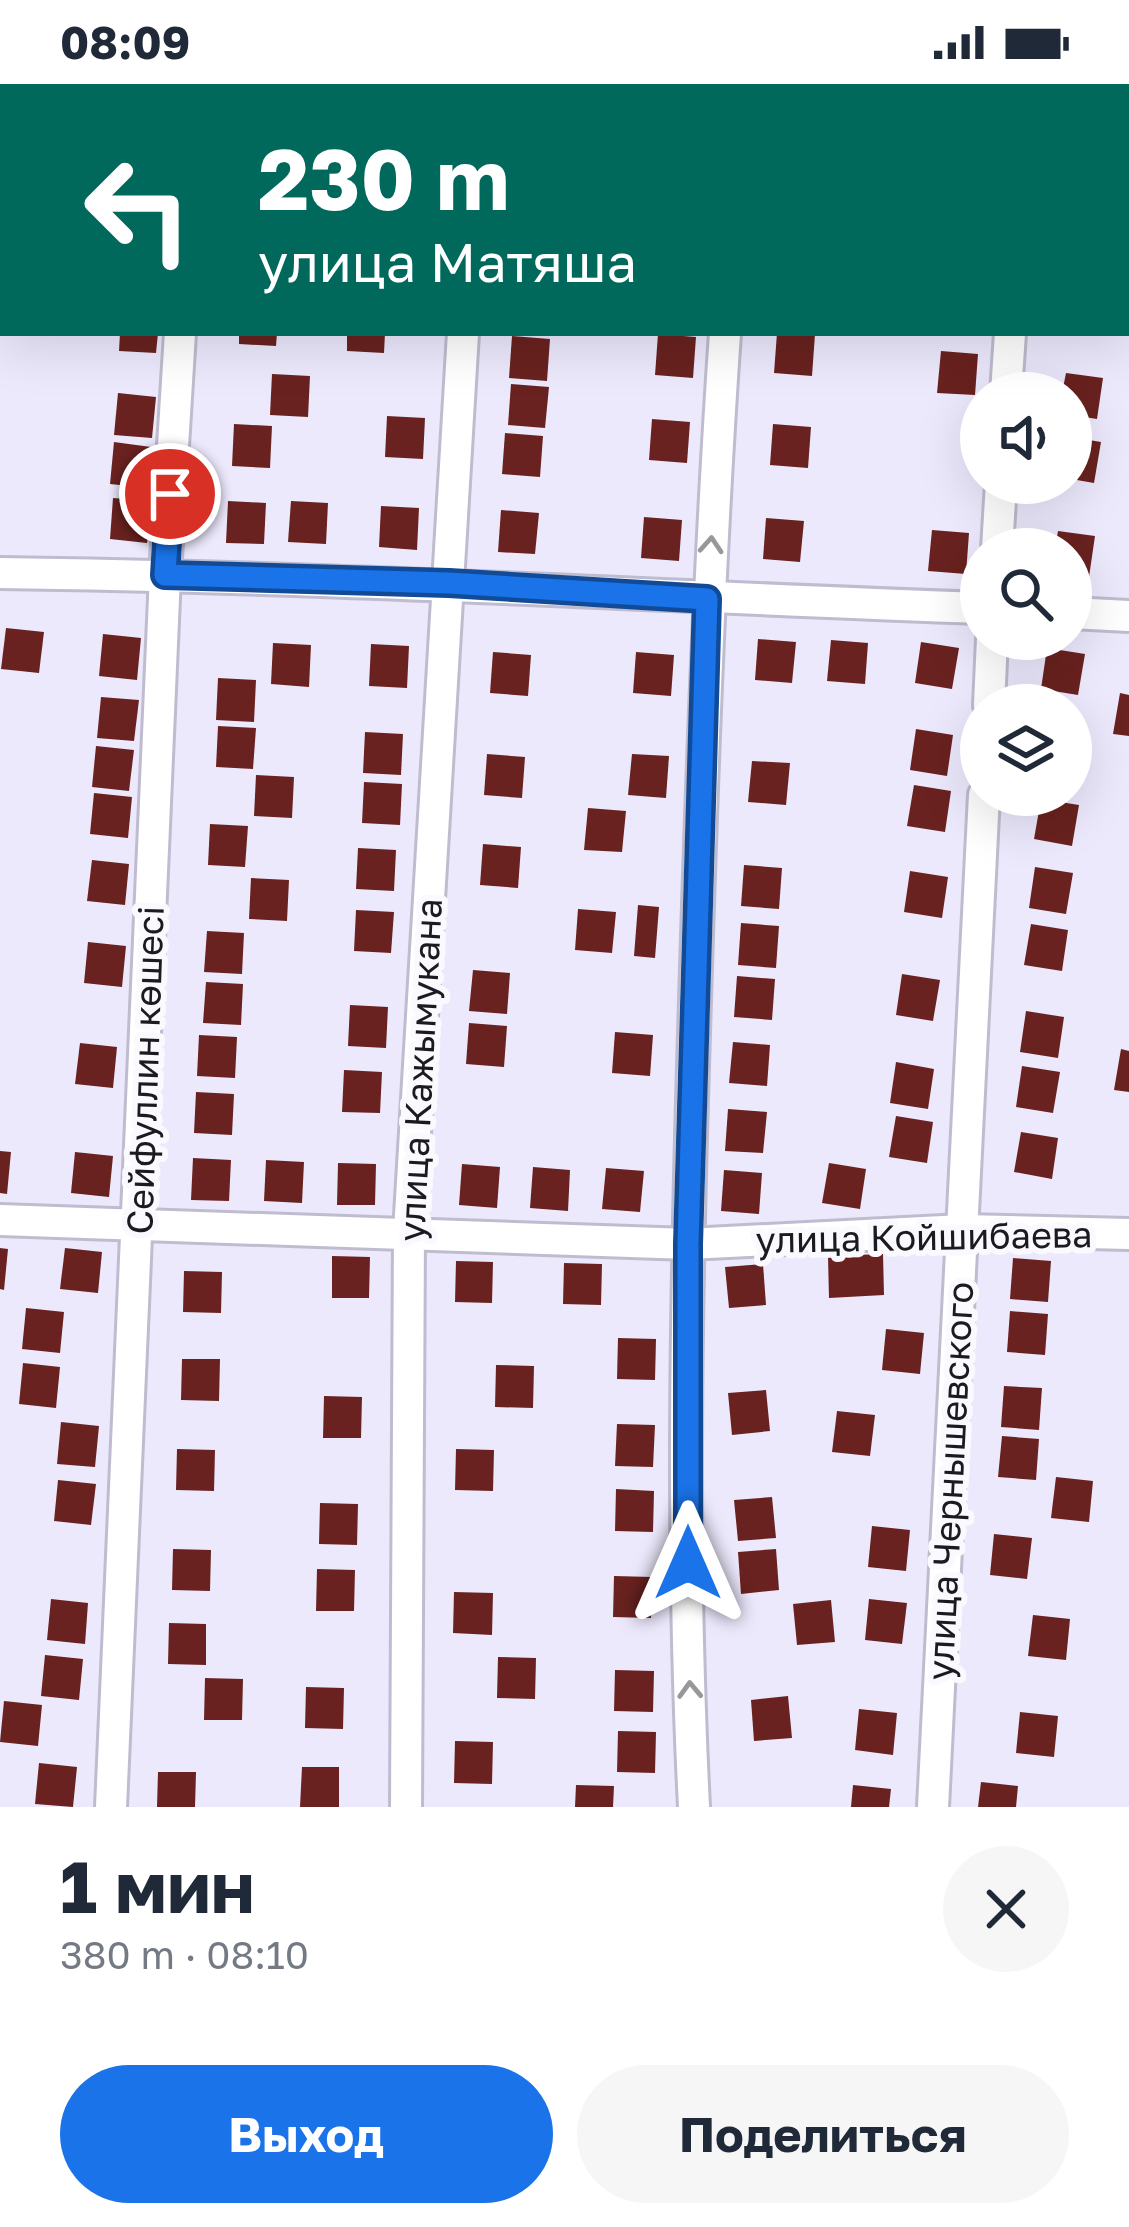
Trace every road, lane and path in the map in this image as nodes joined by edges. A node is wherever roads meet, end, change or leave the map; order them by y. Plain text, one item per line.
1 (180, 336) edge
2 (463, 336) edge
3 (725, 336) edge
4 (1010, 336) edge
5 (1007, 372) edge
6 (0, 573) edge
7 (165, 575) junction
8 (449, 583) junction
9 (707, 599) junction
10 (960, 607) edge
11 (1092, 614) edge
12 (1129, 616) edge
13 (983, 816) edge
14 (0, 1220) edge
15 (139, 1224) junction
16 (963, 1230) junction
17 (409, 1232) junction
18 (1129, 1234) edge
19 (688, 1244) junction
20 (111, 1807) edge
21 (406, 1807) edge
22 (694, 1807) edge
23 (933, 1807) edge

1 - 7 street, Сейфуллин көшесі
2 - 8 street, улица Кажымукана
9 -> 3 street
4 - 5 street
6 - 7 street
7 - 8 street
7 - 15 street, Сейфуллин көшесі
8 - 9 street
8 - 17 street, улица Кажымукана
9 - 10 street
9 - 19 street
11 - 12 street
13 - 16 street, улица Чернышевского
14 - 15 street, улица Койшибаева
15 - 17 street, улица Койшибаева
15 - 20 street, Сейфуллин көшесі
16 - 18 street, улица Койшибаева
16 - 19 street, улица Койшибаева
16 - 23 street, улица Чернышевского
17 - 19 street, улица Койшибаева
17 - 21 street, улица Кажымукана
22 -> 19 street

